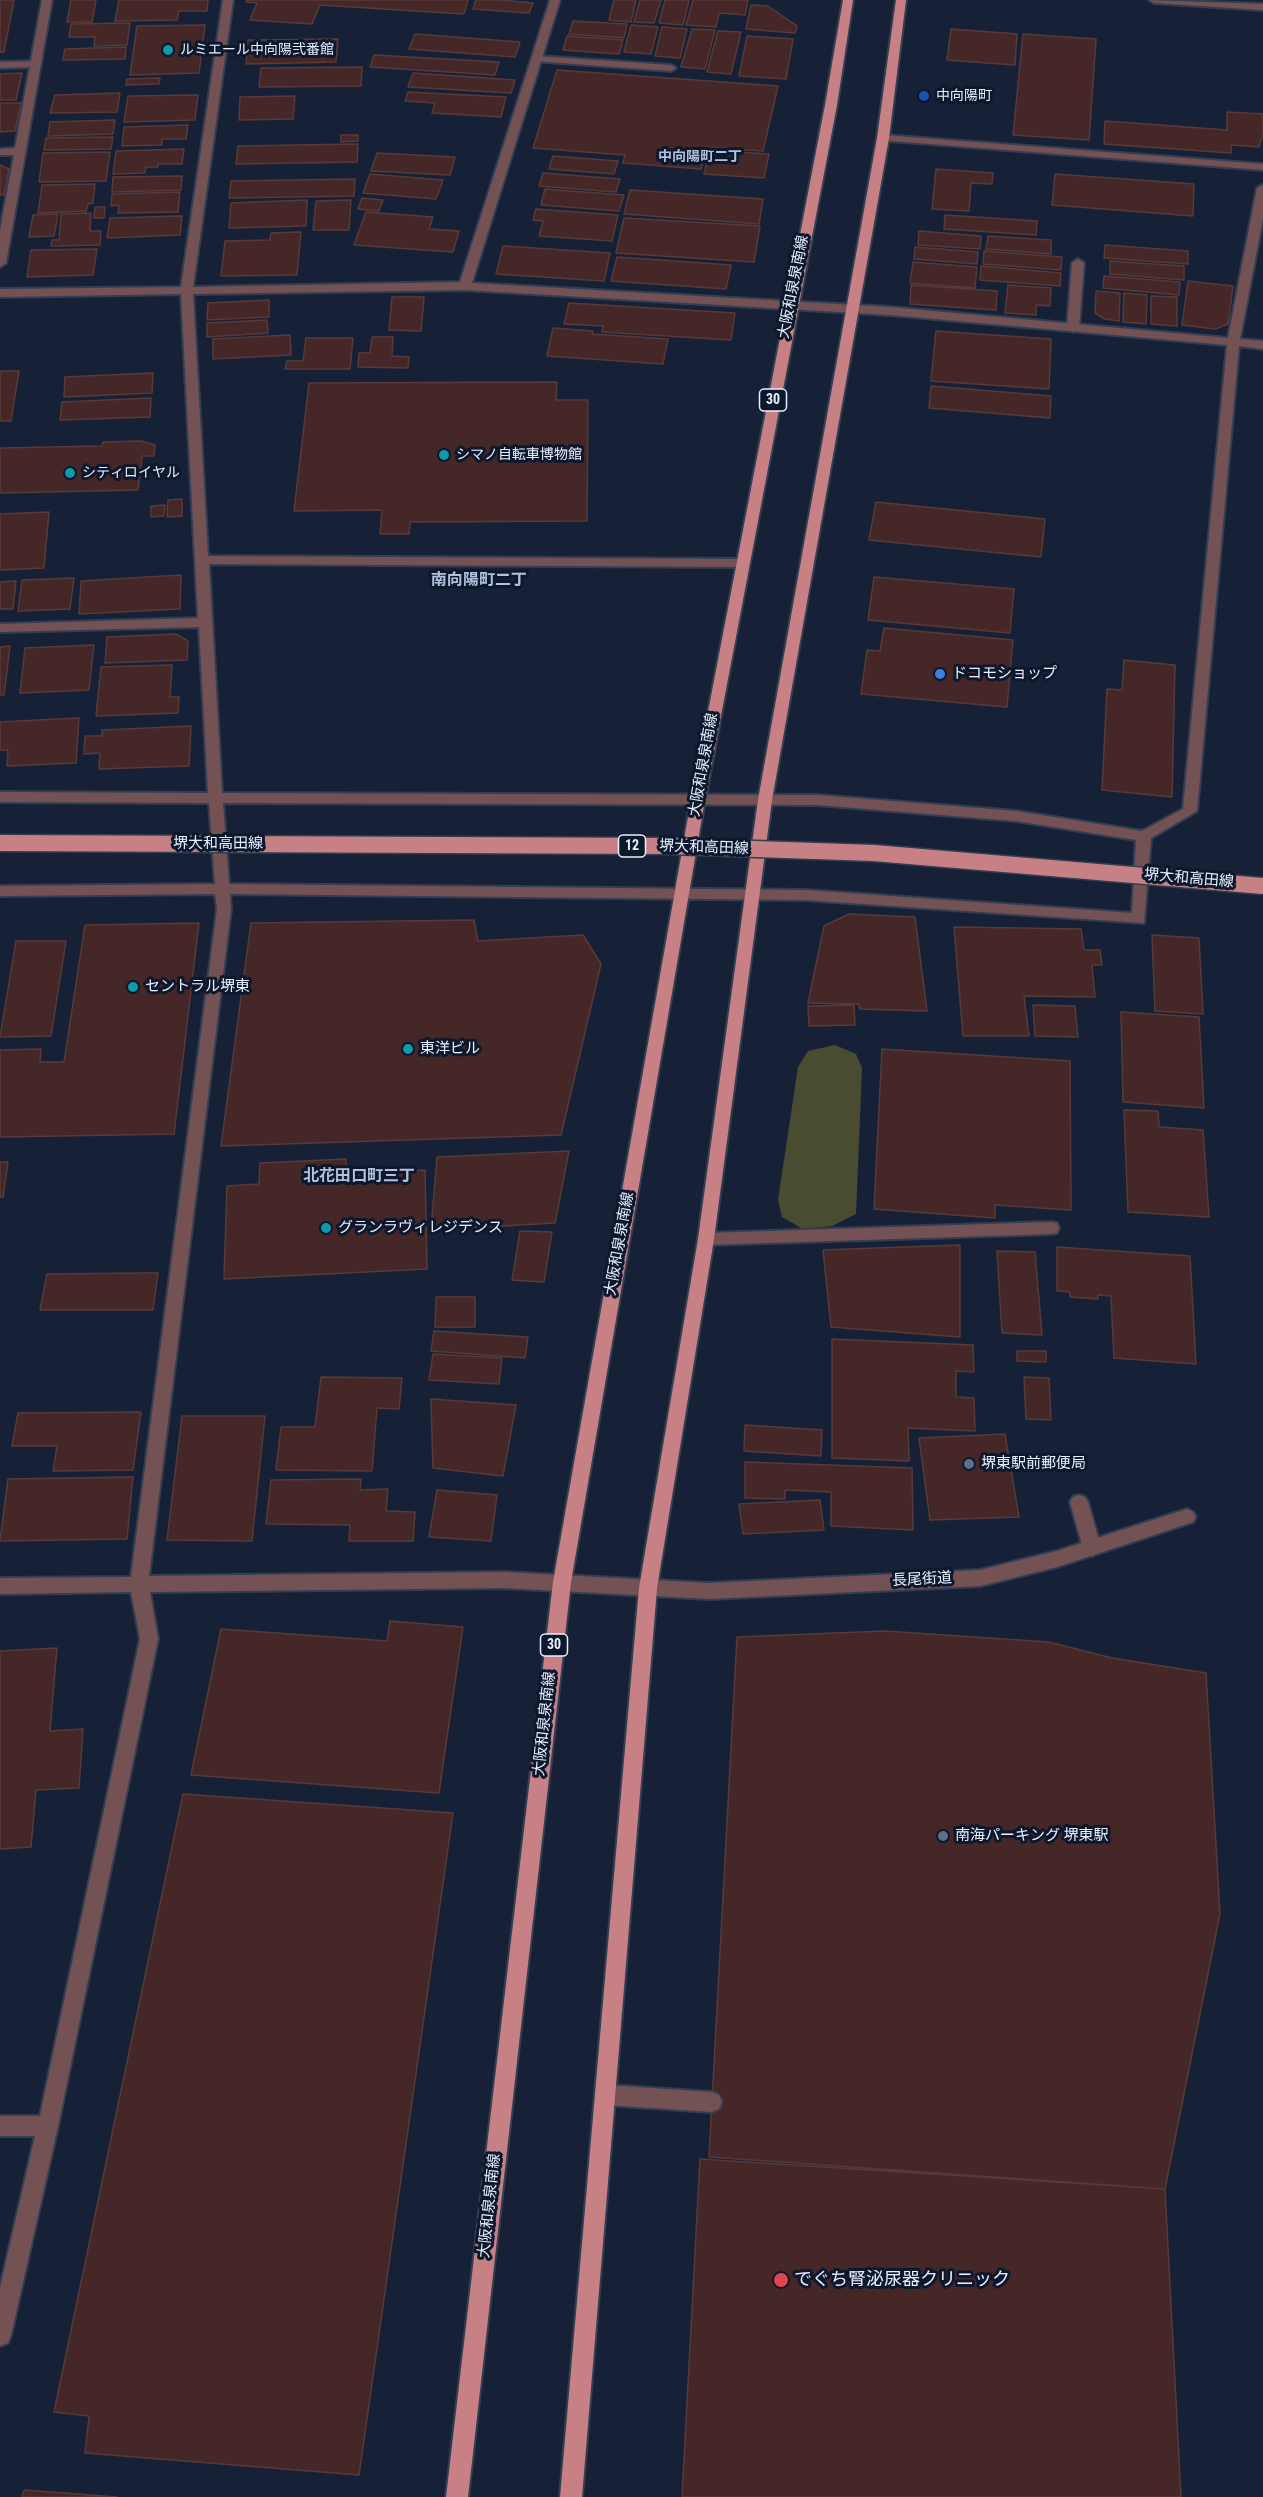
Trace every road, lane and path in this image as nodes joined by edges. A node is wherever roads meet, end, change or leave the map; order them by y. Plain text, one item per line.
1 (47, 0) edge
2 (228, 0) edge
3 (555, 0) edge
4 (848, 0) edge
5 (901, 0) edge
6 (1154, 0) edge
7 (1200, 2) edge
8 (1263, 7) edge
9 (537, 59) junction
10 (36, 64) junction
11 (0, 65) edge
12 (671, 68) dead end
13 (883, 138) junction
14 (21, 151) junction
15 (0, 152) edge
16 (1263, 167) edge
17 (1263, 188) edge
18 (1078, 262) dead end
19 (0, 263) edge
20 (465, 286) junction
21 (187, 288) junction
22 (0, 293) edge
23 (791, 304) junction
24 (852, 309) junction
25 (1073, 328) junction
26 (1233, 342) junction
27 (1263, 345) edge
28 (202, 560) junction
29 (742, 563) junction
30 (204, 622) junction
31 (0, 628) edge
32 (0, 797) edge
33 (216, 797) junction
34 (698, 800) junction
35 (765, 800) junction
36 (1144, 836) junction
37 (0, 843) edge
38 (1263, 886) edge
39 (222, 890) junction
40 (0, 891) edge
41 (681, 892) junction
42 (754, 894) junction
43 (1051, 1228) dead end
44 (706, 1239) junction
45 (1079, 1502) dead end
46 (1187, 1517) dead end
47 (1092, 1548) junction
48 (562, 1582) junction
49 (139, 1584) junction
50 (0, 1586) edge
51 (648, 1588) junction
52 (606, 2095) junction
53 (712, 2102) dead end
54 (0, 2126) edge
55 (48, 2126) junction
56 (0, 2335) edge
57 (457, 2497) edge
58 (571, 2497) edge

1 - 10 street
2 - 21 street
3 - 9 street
4 - 23 main road, 大阪和泉泉南線 / 30
5 - 13 main road
6 - 7 street
7 - 8 street
9 - 12 street
9 - 20 street
10 - 11 street
10 - 14 street
13 - 16 street
13 - 24 main road
14 - 15 street
14 - 19 street
17 - 26 street
18 - 25 street
20 - 21 street
20 - 23 street
21 - 22 street
21 - 28 street
23 - 24 street
23 - 29 main road, 大阪和泉泉南線 / 30
24 - 25 street
24 - 35 main road
25 - 26 street
26 - 27 street
26 - 36 street
28 - 29 street
28 - 30 street
29 - 34 main road, 大阪和泉泉南線 / 30
30 - 31 street
30 - 33 street
32 - 33 street
33 - 34 street
33 - 39 street
34 - 35 street
34 - 41 main road, 大阪和泉泉南線 / 30
35 - 36 street
35 - 42 main road
36 - 42 street
37 - 38 main road, 堺大和高田線 / 12, bridge
39 - 40 street
39 - 41 street
39 - 49 street
41 - 42 street
41 - 48 main road, 大阪和泉泉南線 / 30
42 - 44 main road
43 - 44 street
44 - 51 main road
45 - 47 street
46 - 47 street, 長尾街道
47 - 51 street, 長尾街道
48 - 49 street, 長尾街道
48 - 51 street, 長尾街道
48 - 57 main road, 大阪和泉泉南線 / 30
49 - 50 street, 長尾街道
49 - 55 street
51 - 52 main road
52 - 53 street
52 - 58 main road
54 - 55 street
55 - 56 street

